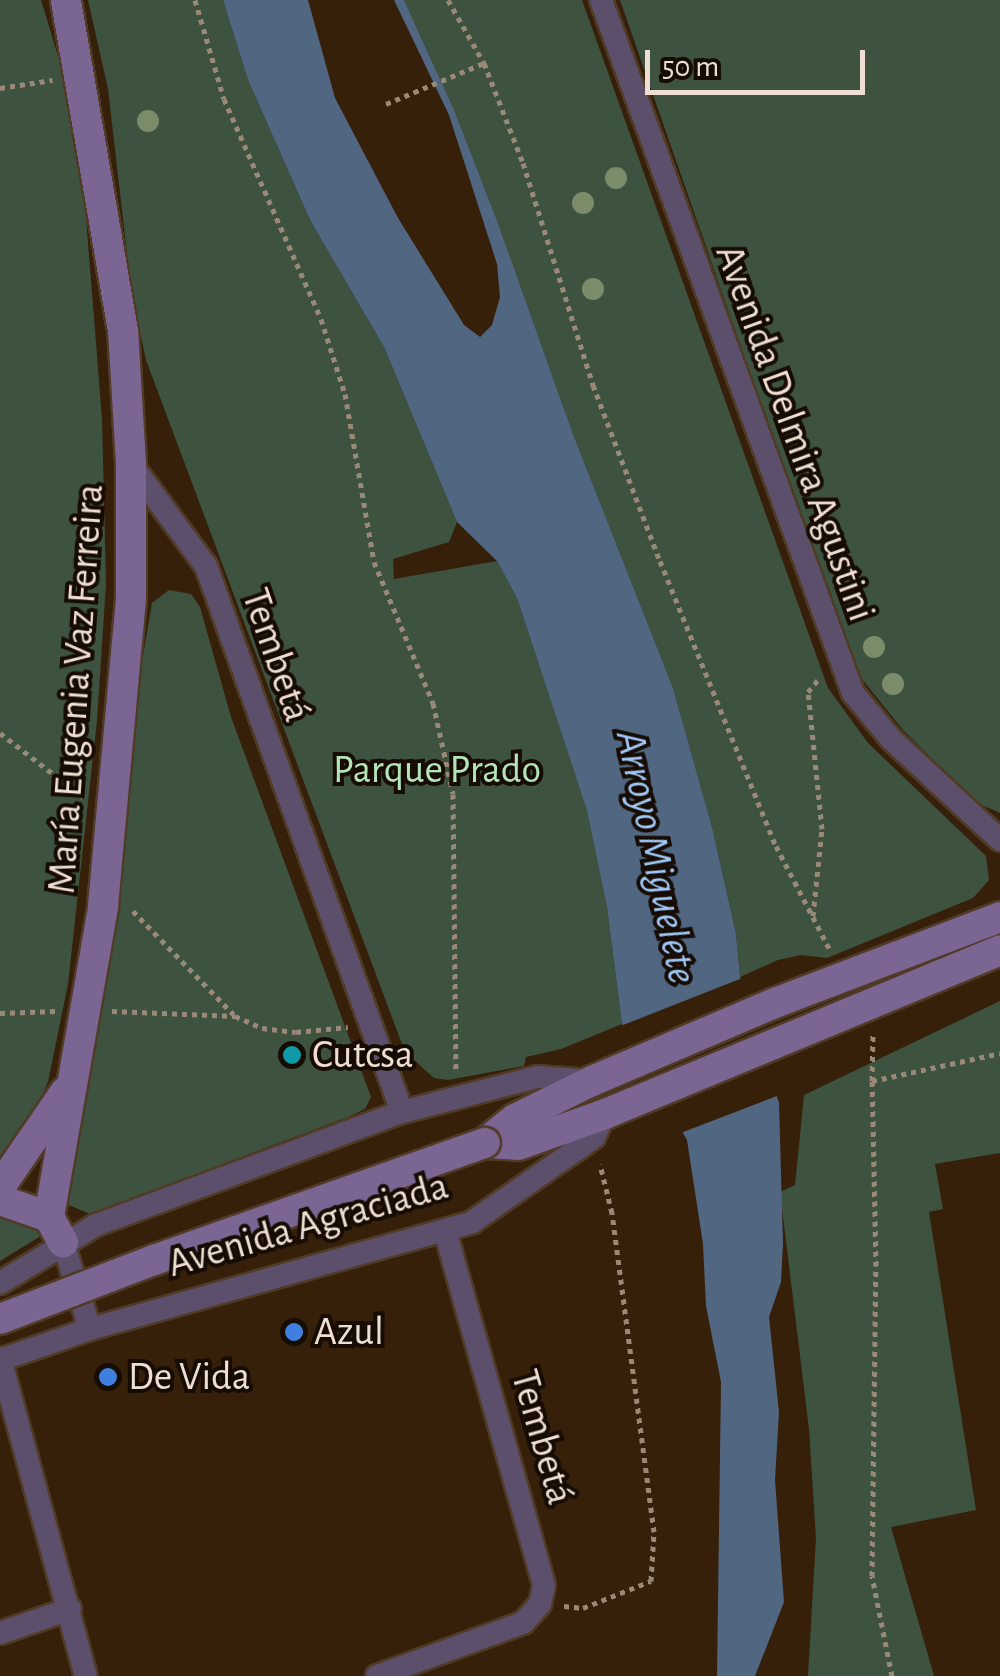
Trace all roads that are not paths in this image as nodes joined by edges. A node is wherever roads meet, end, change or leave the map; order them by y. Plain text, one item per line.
1 (66, 0) edge
2 (600, 0) edge
3 (131, 464) junction
4 (1000, 840) edge
5 (1000, 917) edge
6 (1000, 950) edge
7 (592, 1081) junction
8 (69, 1085) junction
9 (402, 1112) junction
10 (599, 1125) junction
11 (485, 1144) junction
12 (0, 1187) edge
13 (0, 1200) edge
14 (56, 1230) junction
15 (446, 1233) junction
16 (0, 1283) edge
17 (0, 1319) edge
18 (90, 1329) junction
19 (0, 1359) edge
20 (70, 1609) junction
21 (0, 1633) edge
22 (86, 1676) edge
23 (377, 1676) edge

1 - 3 main road, María Eugenia Vaz Ferreira
2 - 4 street, Avenida Delmira Agustini
3 - 8 main road, María Eugenia Vaz Ferreira
3 - 9 street, Tembetá
5 - 7 main road, Avenida Agraciada
6 - 10 main road, Avenida Agraciada
7 - 9 street, Avenida Agraciada
7 - 11 main road, Avenida Agraciada
8 - 12 main road, María Eugenia Vaz Ferreira
8 - 14 main road, María Eugenia Vaz Ferreira
9 - 14 street, Avenida Agraciada
10 - 11 main road, Avenida Agraciada
10 - 15 street, Avenida Agraciada
11 - 17 main road, Avenida Agraciada, bridge
13 - 14 main road
14 - 16 street, Avenida Agraciada
14 - 18 street, María Eugenia Vaz Ferreira
15 - 18 street, Avenida Agraciada
15 - 23 street, Tembetá
18 - 19 street, Avenida Agraciada
19 - 20 street
20 - 21 street
20 - 22 street

